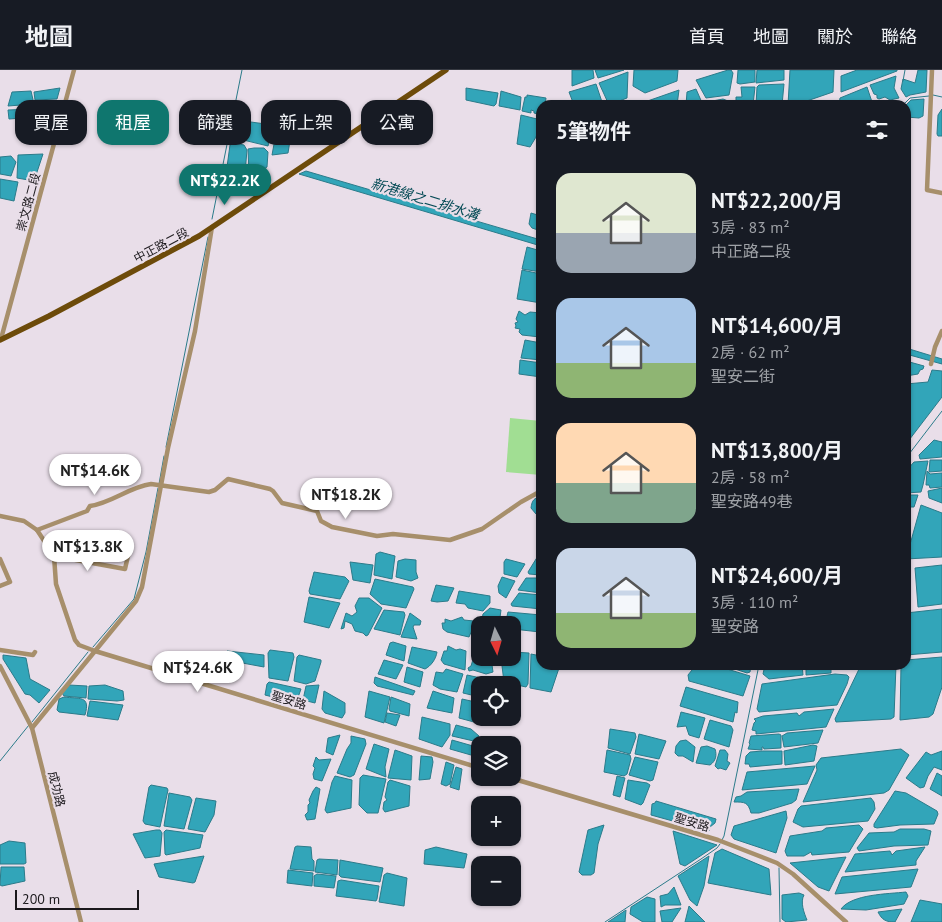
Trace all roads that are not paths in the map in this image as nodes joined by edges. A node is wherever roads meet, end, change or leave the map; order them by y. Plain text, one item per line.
1 (74, 70) edge
2 (446, 70) edge
3 (932, 70) edge
4 (942, 193) edge
5 (212, 227) junction
6 (942, 332) edge
7 (1, 340) edge
8 (930, 364) dead end
9 (160, 485) junction
10 (536, 494) edge
11 (0, 516) edge
12 (37, 530) junction
13 (130, 547) dead end
14 (99, 548) dead end
15 (54, 556) junction
16 (0, 559) edge
17 (95, 563) junction
18 (0, 586) edge
19 (0, 650) edge
20 (95, 651) junction
21 (35, 652) dead end
22 (0, 666) edge
23 (31, 726) junction
24 (471, 765) edge
25 (521, 781) edge
26 (81, 922) edge
27 (846, 922) edge

1 - 7 street, 崇文路二段
2 - 5 main road, 中正路二段
3 - 4 street
5 - 7 main road, 中正路二段
5 - 9 street
6 - 8 street
9 - 10 street
9 - 12 street
9 - 20 street
11 - 12 street
12 - 15 street, 聖安路
13 - 17 street
14 - 17 street
15 - 17 street
15 - 20 street, 聖安路
16 - 18 street
19 - 21 street
20 - 23 street
20 - 24 street, 聖安路
22 - 23 street, 成功路
23 - 26 street, 成功路
25 - 27 street, 聖安路

